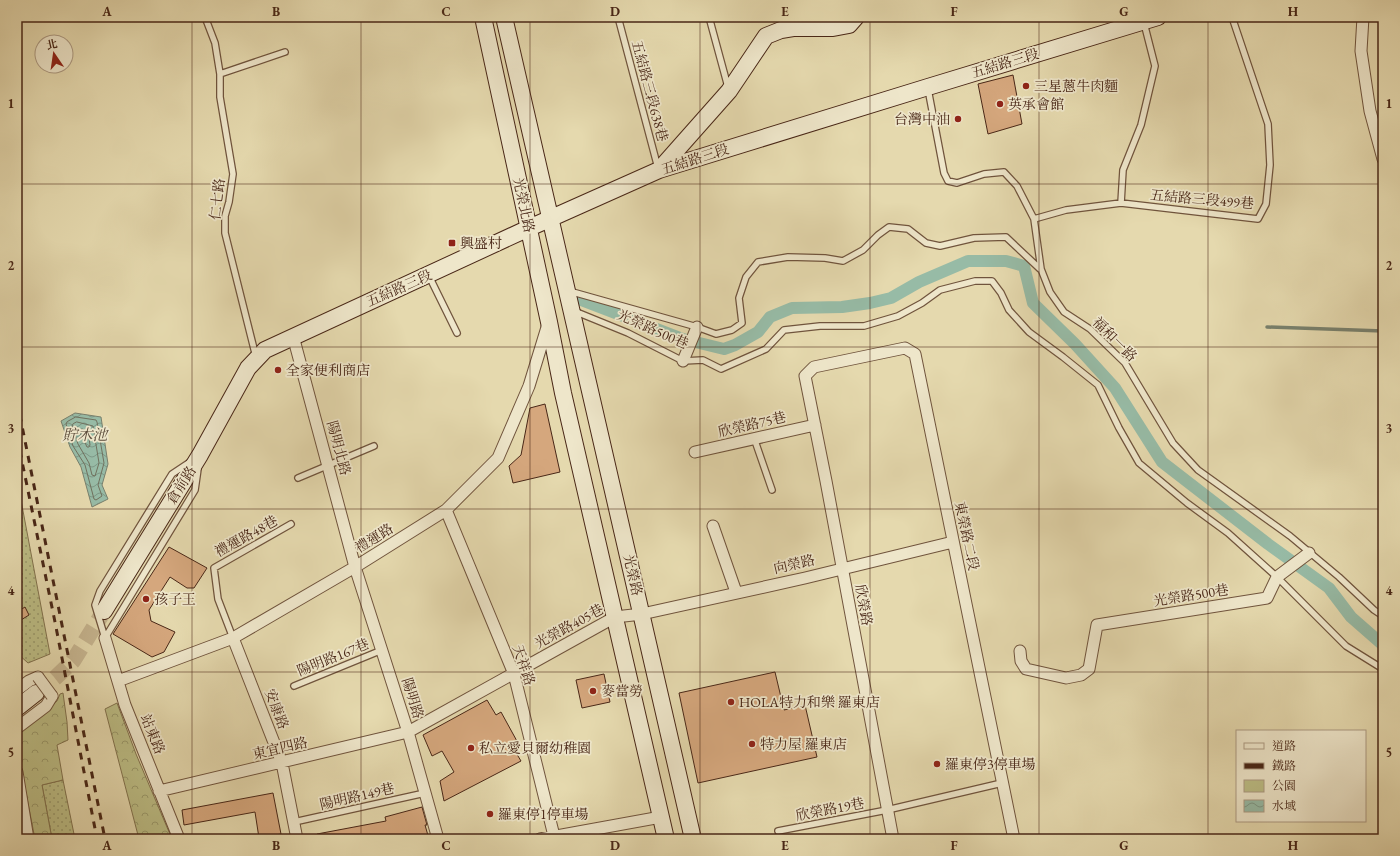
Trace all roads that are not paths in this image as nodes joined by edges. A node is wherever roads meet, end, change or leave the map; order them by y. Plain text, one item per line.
1 (205, 17) edge
2 (483, 17) edge
3 (504, 17) edge
4 (618, 17) edge
5 (709, 17) edge
6 (856, 17) edge
7 (1232, 17) edge
8 (1363, 17) edge
9 (1151, 19) edge
10 (285, 52) dead end
11 (220, 74) junction
12 (928, 86) junction
13 (729, 91) junction
14 (1383, 159) edge
15 (658, 170) junction
16 (1121, 203) junction
17 (550, 219) junction
18 (1034, 219) junction
19 (529, 228) junction
20 (1041, 269) junction
21 (428, 275) junction
22 (568, 291) junction
23 (573, 310) junction
24 (549, 322) junction
25 (697, 326) junction
26 (457, 333) dead end
27 (293, 336) junction
28 (256, 359) junction
29 (683, 361) junction
30 (805, 376) joint
31 (562, 393) joint
32 (815, 425) junction
33 (754, 438) junction
34 (374, 446) dead end
35 (695, 452) dead end
36 (200, 455) junction
37 (328, 466) junction
38 (298, 478) dead end
39 (772, 490) dead end
40 (446, 510) junction
41 (291, 524) dead end
42 (713, 526) dead end
43 (953, 542) junction
44 (1309, 553) junction
45 (355, 567) junction
46 (842, 569) junction
47 (1277, 577) junction
48 (736, 592) junction
49 (104, 611) tunnel mouth
50 (642, 614) junction
51 (1383, 616) edge
52 (615, 617) junction
53 (105, 638) junction
54 (233, 638) junction
55 (382, 650) junction
56 (1020, 651) dead end
57 (1383, 669) edge
58 (514, 674) junction
59 (118, 681) junction
60 (37, 685) junction
61 (294, 686) dead end
62 (17, 690) edge
63 (17, 708) edge
64 (17, 728) edge
65 (408, 732) junction
66 (282, 763) junction
67 (17, 772) edge
68 (1002, 782) junction
69 (160, 791) junction
70 (425, 793) junction
71 (887, 810) junction
72 (662, 817) junction
73 (294, 822) junction
74 (778, 831) dead end
75 (554, 836) junction
76 (28, 839) edge
77 (179, 839) edge
78 (297, 839) edge
79 (438, 839) edge
80 (540, 839) edge
81 (666, 839) edge
82 (693, 839) edge
83 (893, 839) edge
84 (1014, 839) edge

1 - 11 lane, 仁七路
2 - 19 street, 光榮北路
3 - 17 street, 光榮北路
4 - 15 lane, 五結路三段638巷
5 - 13 lane
6 - 13 street
7 - 16 lane, 五結路三段499巷
8 - 14 street
9 - 12 street, 五結路三段
9 - 16 lane
10 - 11 lane
11 - 28 lane, 仁七路
12 - 15 street, 五結路三段
12 - 18 lane, 福和一路
13 - 15 street
15 - 17 street, 五結路三段
16 - 18 lane, 五結路三段499巷
17 - 19 street, 五結路三段
17 - 22 street, 光榮北路
18 - 20 lane, 福和一路
19 - 21 street, 五結路三段
19 - 24 street, 光榮北路
20 - 25 lane
20 - 44 lane, 福和一路
21 - 26 lane
21 - 27 street, 五結路三段
22 - 23 street, 光榮北路
22 - 25 lane
23 - 29 lane, 光榮路500巷
23 - 50 street, 光榮路
24 - 31 street, 光榮北路
24 - 40 street, 禮運路
25 - 29 street
27 - 28 street, 五結路三段
27 - 37 street, 陽明北路
28 - 36 street, 倉前路
29 - 47 lane, 光榮路500巷
30 - 32 street, 欣榮路
30 - 43 street, 東榮路二段
31 - 52 street, 光榮路
32 - 33 street, 欣榮路75巷
32 - 46 street, 欣榮路
33 - 35 street, 欣榮路75巷
33 - 39 lane
34 - 37 lane
36 - 49 street, 倉前路
36 - 53 lane
36 - 53 lane
37 - 38 lane
37 - 45 street, 陽明北路
40 - 45 street, 禮運路
40 - 58 street, 天祥路
41 - 54 lane, 禮運路48巷
42 - 48 street
43 - 46 street, 向榮路
43 - 68 street, 東榮路二段
44 - 47 street
44 - 51 lane, 福和一路
45 - 54 street, 禮運路
45 - 55 street, 陽明路
46 - 48 street, 向榮路
46 - 71 street, 欣榮路
47 - 56 street, 光榮路500巷
47 - 57 lane
48 - 50 street, 向榮路
50 - 52 street, 光榮路405巷
50 - 82 street, 光榮路
52 - 58 street, 光榮路405巷
52 - 72 street, 光榮路
53 - 59 street, 站東路
54 - 59 street, 禮運路
54 - 66 street, 安康路
55 - 61 lane, 陽明路167巷
55 - 65 street, 陽明路
58 - 65 street, 光榮路405巷
58 - 75 street, 天祥路
59 - 69 street, 站東路
60 - 62 street
60 - 63 street
60 - 64 street, bridge
65 - 66 street, 東宜四路
65 - 70 street, 陽明路
66 - 69 street, 東宜四路
66 - 73 street, 安康路
67 - 76 street
68 - 71 lane, 欣榮路19巷
68 - 84 street, 東榮路二段
69 - 77 street, 站東路
70 - 73 lane, 陽明路149巷
70 - 79 street, 陽明路
71 - 74 lane, 欣榮路19巷
71 - 83 street, 欣榮路
72 - 75 street
72 - 81 street, 光榮路
73 - 78 street, 安康路
75 - 80 street

